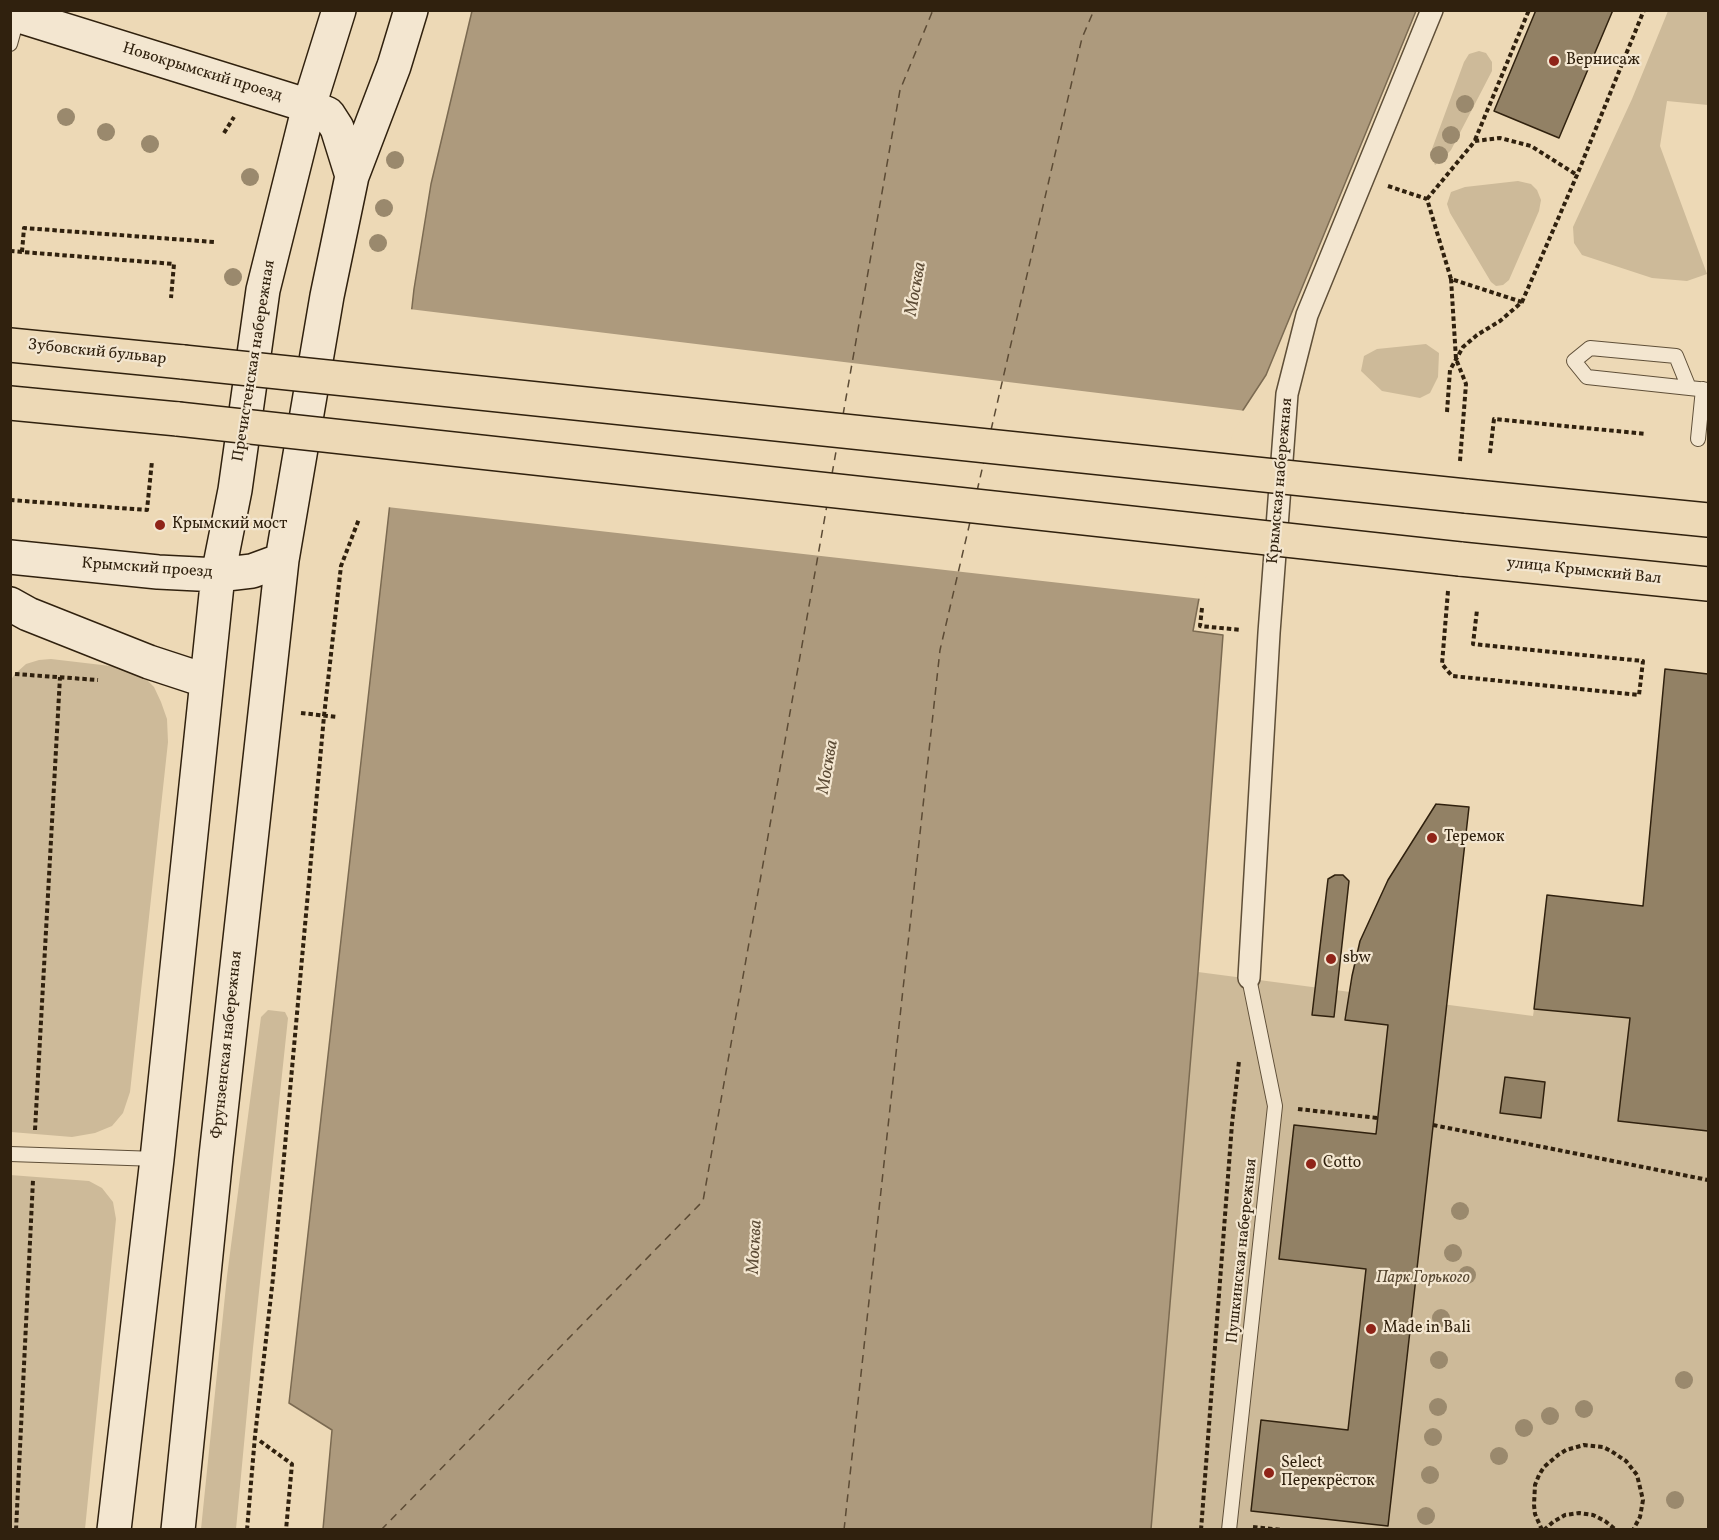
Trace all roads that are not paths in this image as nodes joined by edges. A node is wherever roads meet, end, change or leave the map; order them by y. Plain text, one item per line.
1 (339, 10) edge
2 (411, 10) edge
3 (1432, 10) edge
4 (13, 24) edge
5 (309, 106) junction
6 (352, 176) junction
7 (10, 345) edge
8 (1700, 389) edge
9 (10, 403) edge
10 (1698, 439) dead end
11 (1708, 520) edge
12 (10, 558) edge
13 (282, 560) junction
14 (218, 575) junction
15 (1708, 584) edge
16 (10, 604) edge
17 (207, 681) junction
18 (1249, 978) joint
19 (10, 1154) edge
20 (157, 1159) junction
21 (114, 1530) edge
22 (178, 1530) edge
23 (1229, 1530) edge

1 - 5 main road, Пречистенская набережная
2 - 6 main road
3 - 18 street, Крымская набережная
4 - 5 main road, Новокрымский проезд
5 - 6 main road, Новокрымский проезд
5 - 14 main road, Пречистенская набережная
6 - 13 main road
7 - 11 main road, Зубовский бульвар, bridge
8 - 8 lane
8 - 10 lane
9 - 15 main road, улица Крымский Вал, bridge
12 - 14 main road, Крымский проезд
13 - 14 main road, Крымский проезд
13 - 22 main road, Фрунзенская набережная
14 - 17 main road
16 - 17 main road
17 - 20 main road
18 - 23 lane, Пушкинская набережная
19 - 20 lane
20 - 21 main road

